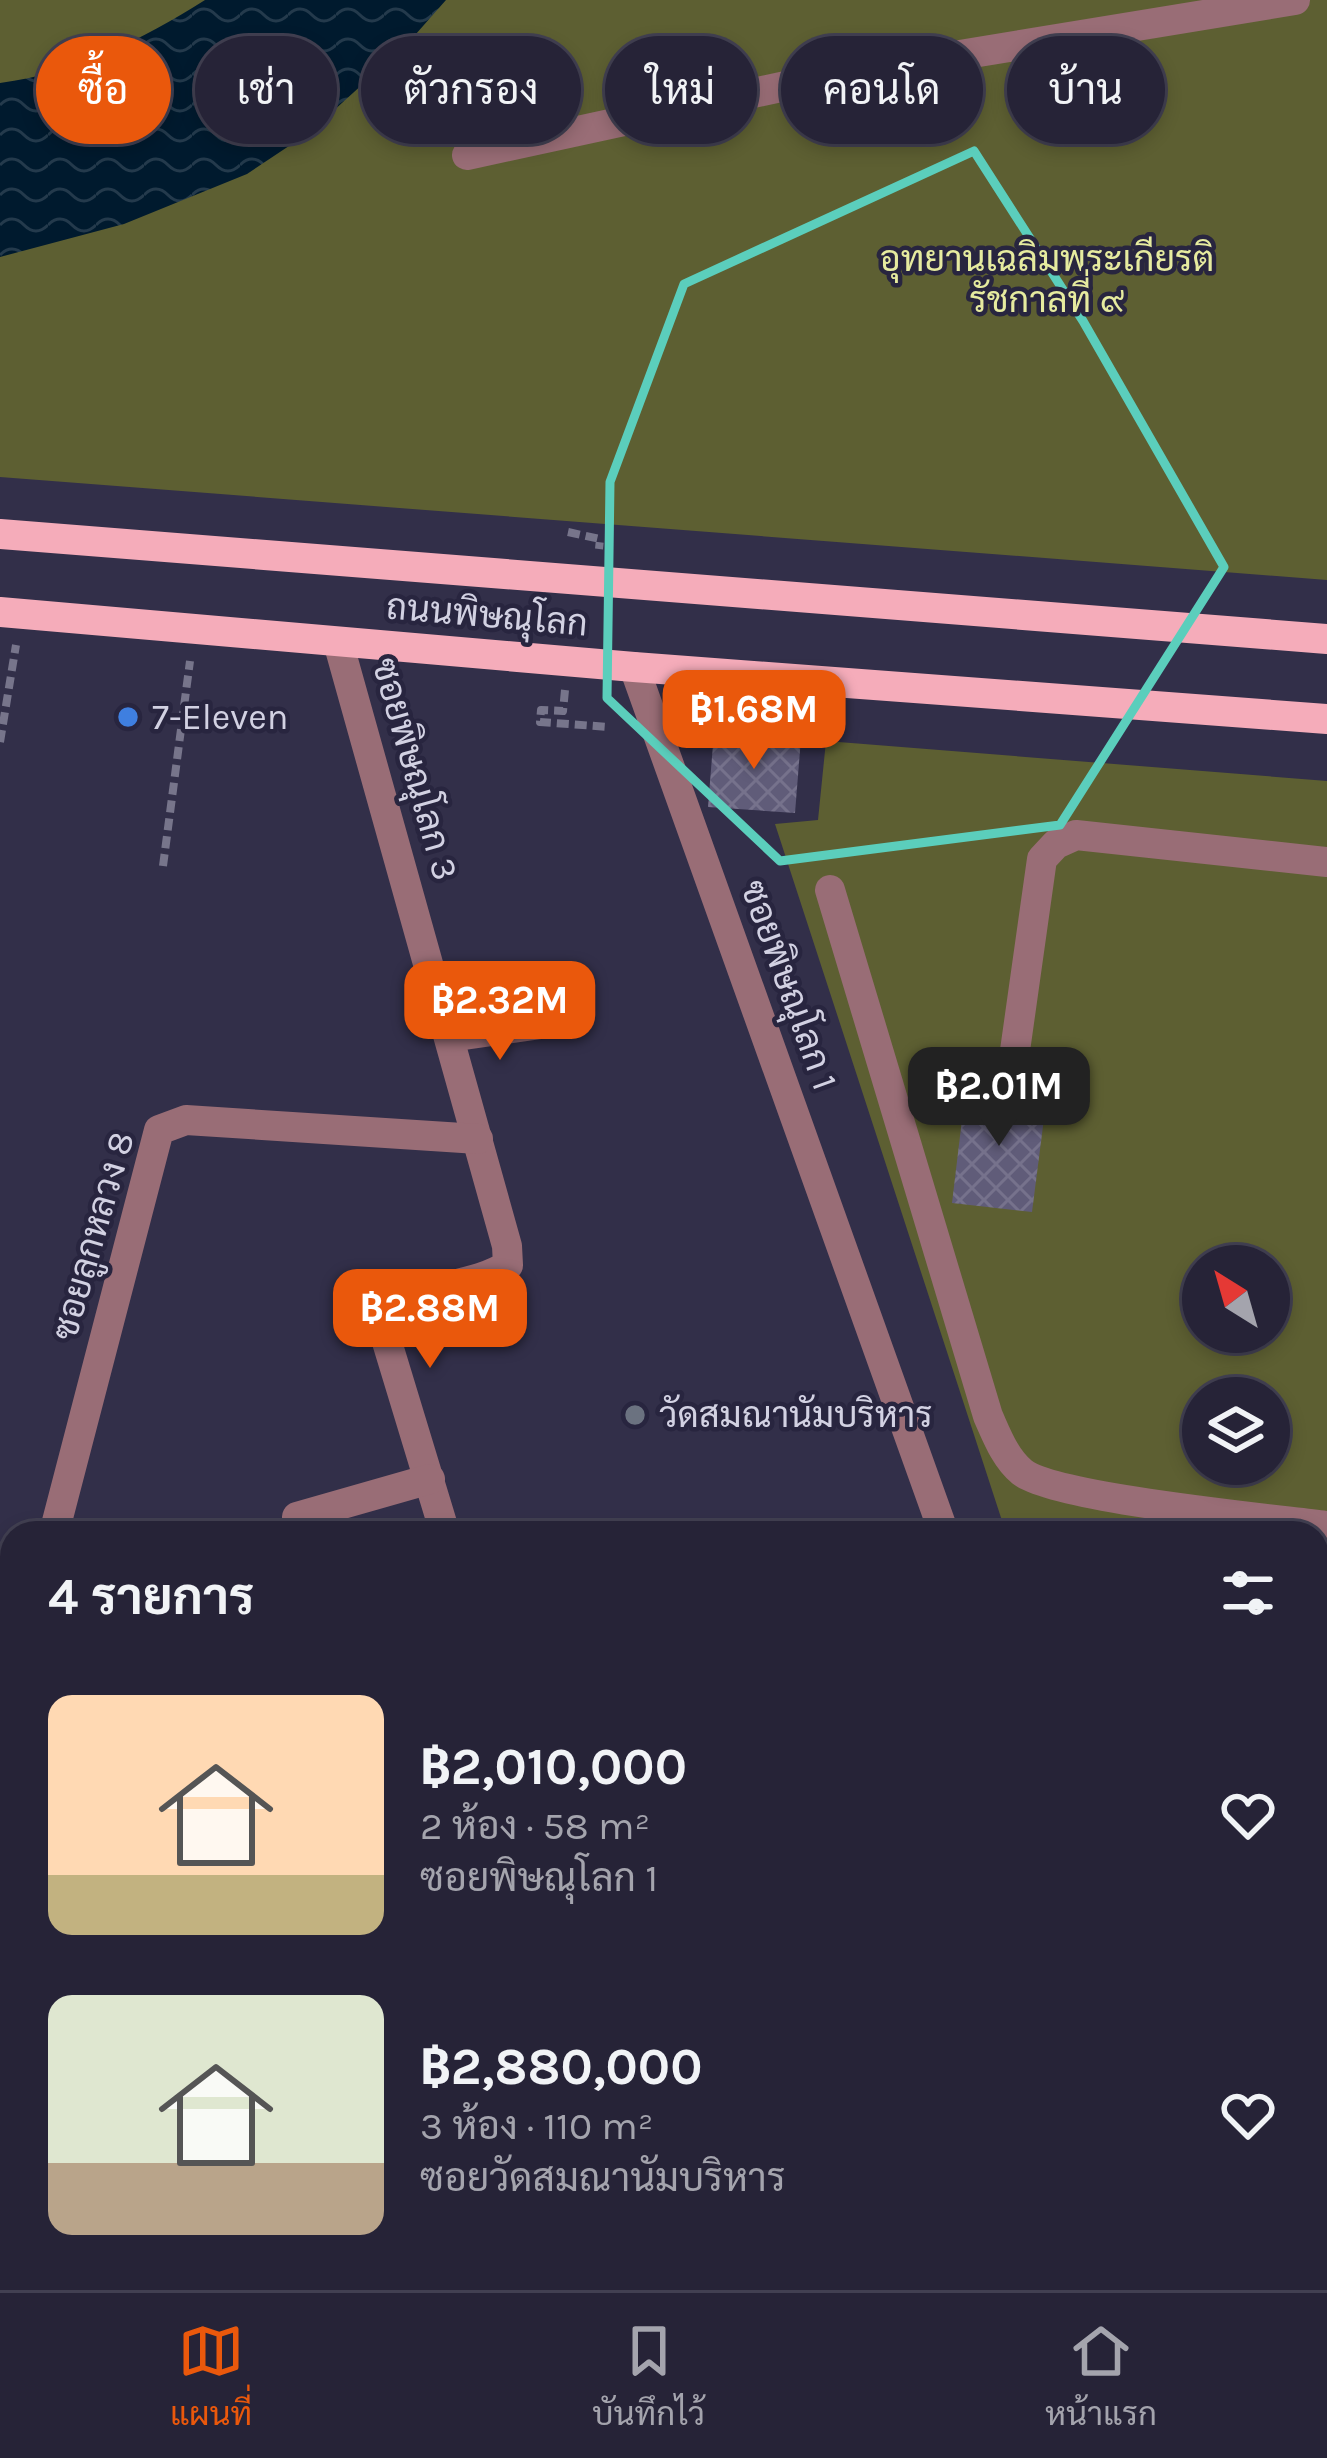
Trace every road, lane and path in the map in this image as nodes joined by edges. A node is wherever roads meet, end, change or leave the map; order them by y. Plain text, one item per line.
1 (1295, 0) edge
2 (467, 155) dead end
3 (568, 532) dead end
4 (0, 534) edge
5 (577, 548) dead end
6 (11, 613) edge
7 (194, 630) junction
8 (1327, 639) edge
9 (338, 642) junction
10 (634, 667) junction
11 (563, 711) dead end
12 (1327, 718) edge
13 (609, 728) dead end
14 (0, 742) edge
15 (1327, 862) edge
16 (163, 866) dead end
17 (830, 890) dead end
18 (541, 1024) dead end
19 (450, 1036) junction
20 (1011, 1079) dead end
21 (478, 1139) junction
22 (430, 1479) junction
23 (298, 1517) dead end
24 (57, 1521) edge
25 (442, 1521) edge
26 (940, 1521) edge
27 (1291, 1521) edge

1 - 2 street
3 - 5 path
4 - 8 main road, ถนนพิษณุโลก
6 - 7 main road, ถนนพิษณุโลก
6 - 14 path
7 - 9 main road, ถนนพิษณุโลก
7 - 16 path
9 - 10 main road, ถนนพิษณุโลก
9 - 19 street, ซอยพิษณุโลก 3
10 - 12 main road, ถนนพิษณุโลก
10 - 26 street, ซอยพิษณุโลก 1
11 - 13 path
15 - 20 street
17 - 27 street
18 - 19 street
19 - 21 street, ซอยพิษณุโลก 3
21 - 22 street, ซอยพิษณุโลก 3
21 - 24 street, ซอยลูกหลวง 8
22 - 23 street
22 - 25 street

